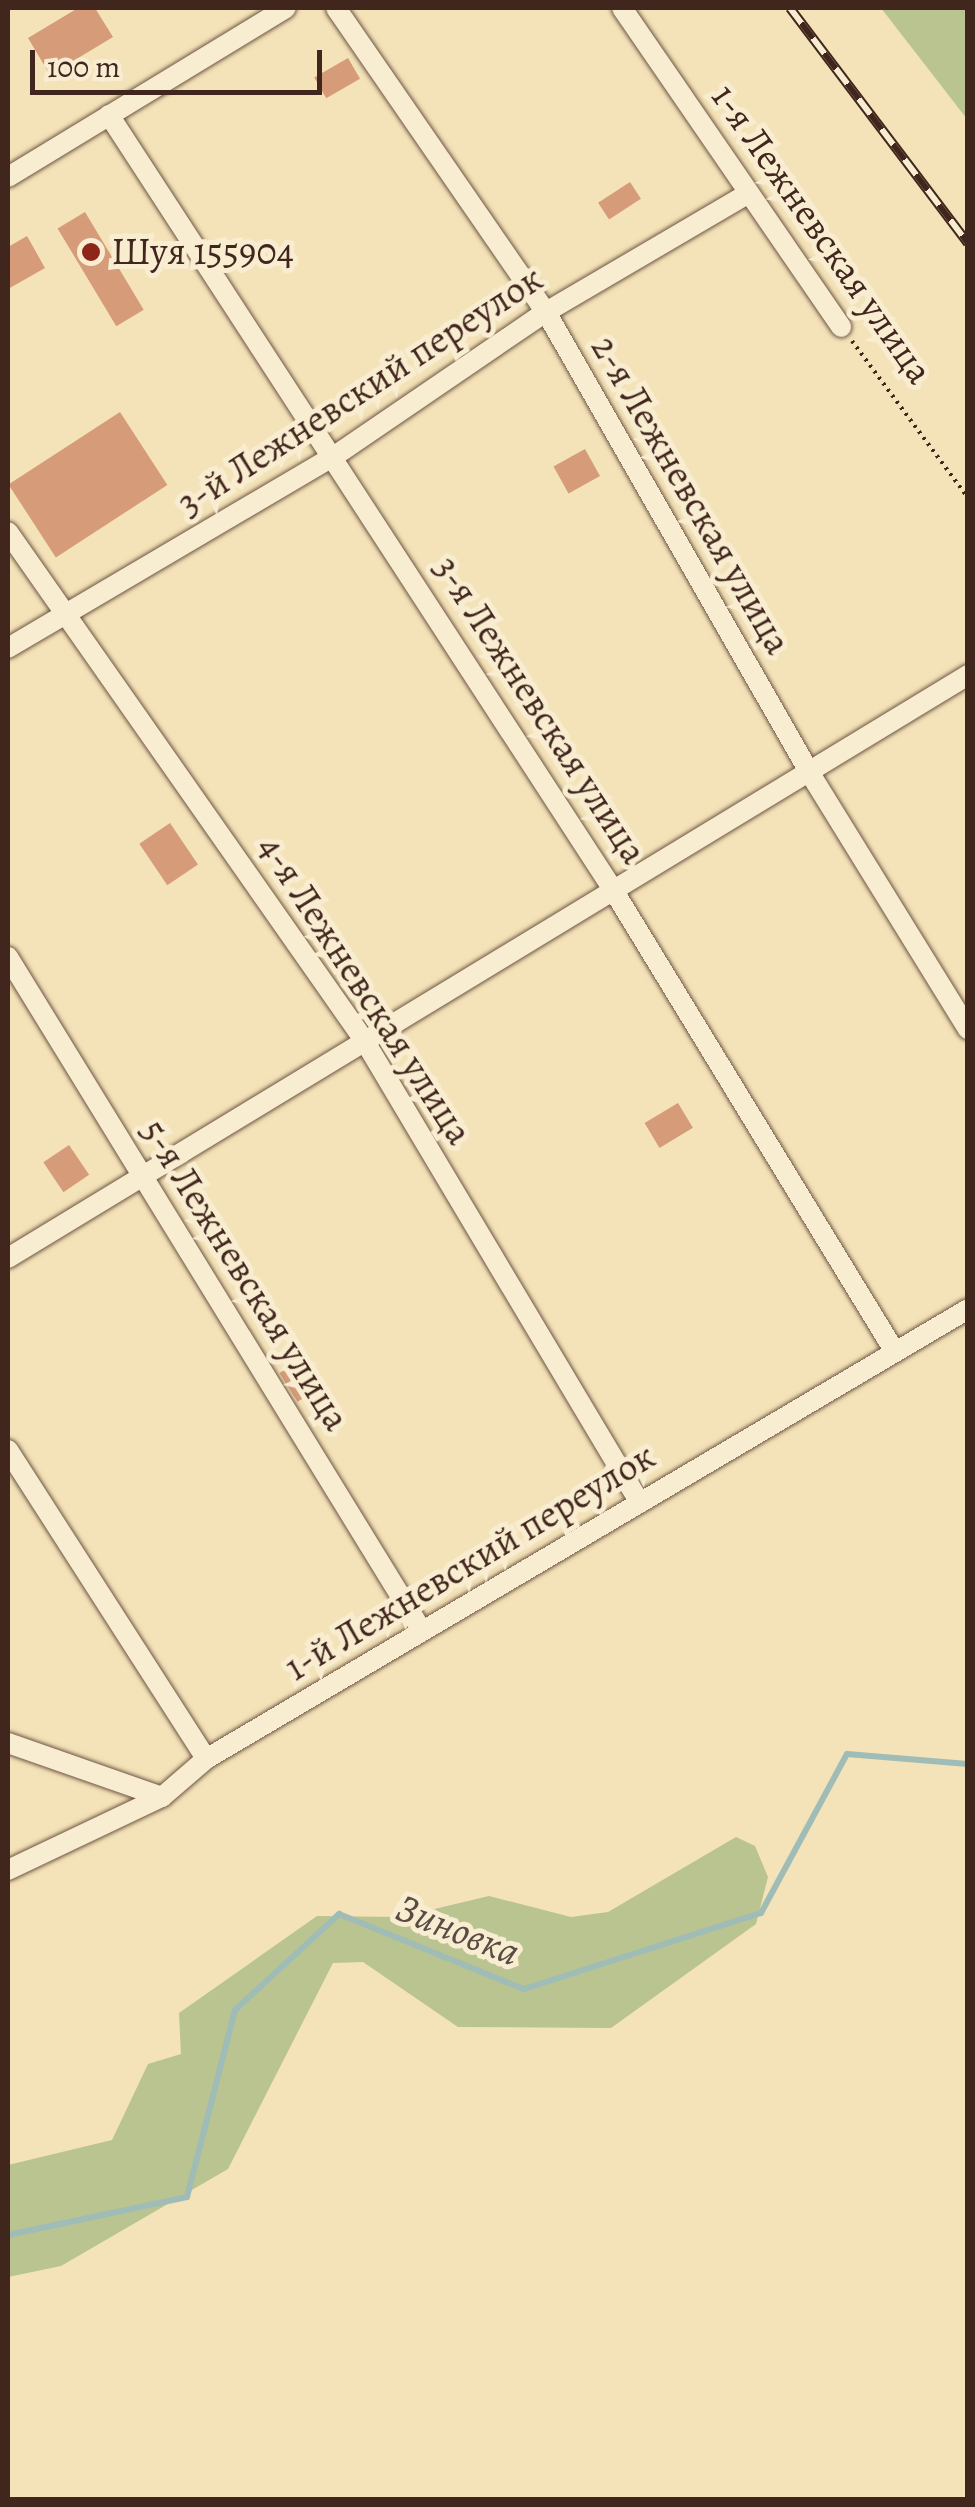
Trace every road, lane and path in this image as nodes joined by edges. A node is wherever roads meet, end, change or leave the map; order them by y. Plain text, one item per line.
1 (286, 8) edge
2 (336, 8) edge
3 (622, 8) edge
4 (109, 115) junction
5 (8, 177) edge
6 (749, 193) junction
7 (546, 312) junction
8 (841, 327) joint
9 (336, 456) junction
10 (968, 498) edge
11 (8, 532) edge
12 (66, 615) junction
13 (8, 648) edge
14 (968, 675) edge
15 (812, 776) junction
16 (612, 888) junction
17 (8, 957) edge
18 (968, 1029) edge
19 (364, 1040) junction
20 (143, 1175) junction
21 (8, 1258) edge
22 (968, 1310) edge
23 (895, 1352) junction
24 (8, 1450) edge
25 (640, 1502) junction
26 (422, 1631) junction
27 (8, 1743) edge
28 (206, 1759) junction
29 (162, 1797) junction
30 (8, 1870) edge

1 - 4 street
2 - 7 street, 2-я Лежневская улица
3 - 6 street, 1-я Лежневская улица
4 - 5 street
4 - 9 street, 3-я Лежневская улица
6 - 7 street, 3-й Лежневский переулок
6 - 8 street, 1-я Лежневская улица
7 - 9 street, 3-й Лежневский переулок
7 - 15 street, 2-я Лежневская улица
8 - 10 path, 1-я Лежневская улица
9 - 12 street, 3-й Лежневский переулок
9 - 16 street, 3-я Лежневская улица
11 - 12 street, 4-я Лежневская улица
12 - 13 street, 3-й Лежневский переулок
12 - 19 street, 4-я Лежневская улица
14 - 15 street
15 - 16 street
15 - 18 street, 2-я Лежневская улица
16 - 19 street
16 - 23 street, 3-я Лежневская улица
17 - 20 street, 5-я Лежневская улица
19 - 20 street
19 - 25 street, 4-я Лежневская улица
20 - 21 street
20 - 26 street, 5-я Лежневская улица
22 - 23 street, 1-й Лежневский переулок
23 - 25 street, 1-й Лежневский переулок
24 - 28 street
25 - 26 street, 1-й Лежневский переулок
26 - 28 street, 1-й Лежневский переулок
27 - 29 street
28 - 29 street, 1-й Лежневский переулок
29 - 30 street, 1-й Лежневский переулок

